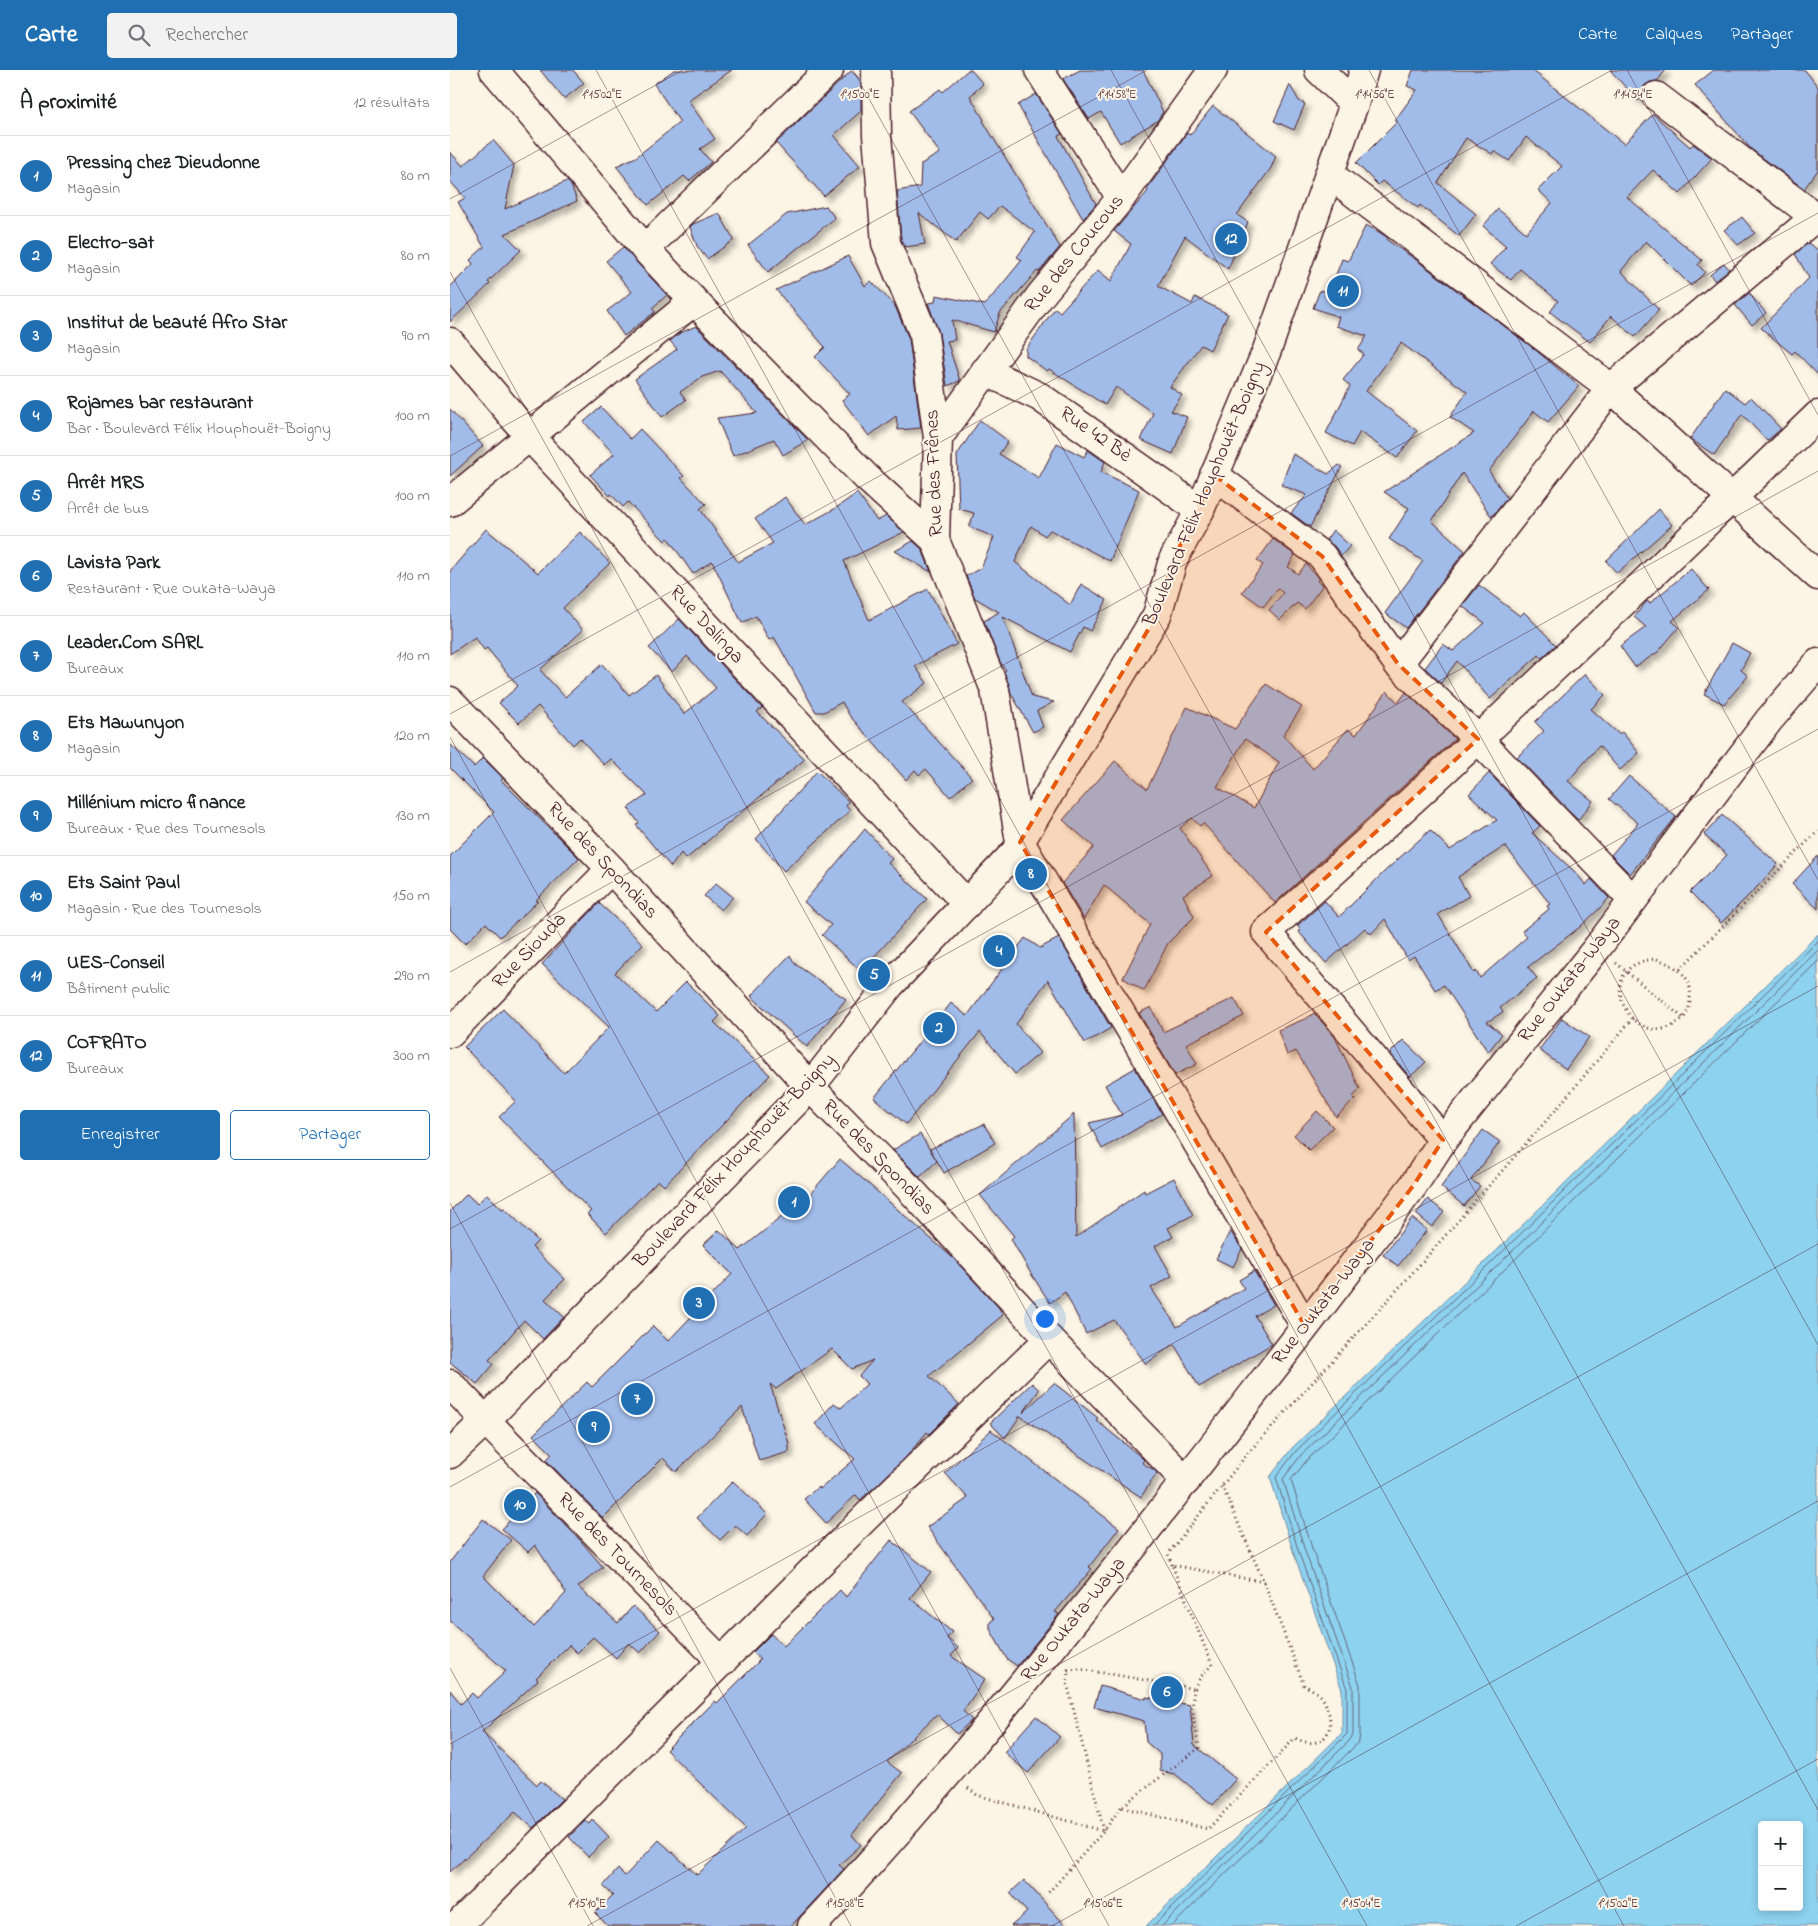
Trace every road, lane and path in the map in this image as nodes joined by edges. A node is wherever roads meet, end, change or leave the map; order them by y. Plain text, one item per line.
1 (494, 70) edge
2 (830, 70) edge
3 (876, 70) edge
4 (1040, 70) edge
5 (1213, 70) edge
6 (1319, 70) edge
7 (1364, 70) edge
8 (1656, 96) dead end
9 (1354, 104) junction
10 (1329, 174) junction
11 (1122, 198) junction
12 (1817, 217) edge
13 (645, 249) junction
14 (694, 301) junction
15 (450, 342) edge
16 (985, 371) junction
17 (1611, 388) junction
18 (1818, 415) edge
19 (530, 437) junction
20 (938, 438) junction
21 (1214, 475) junction
22 (1733, 497) junction
23 (450, 502) edge
24 (1200, 510) junction
25 (935, 540) junction
26 (1818, 576) edge
27 (1818, 663) edge
28 (1398, 664) junction
29 (450, 701) edge
30 (1478, 739) junction
31 (1818, 831) edge
32 (1020, 842) junction
33 (611, 868) junction
34 (1633, 900) junction
35 (967, 904) junction
36 (1596, 948) junction
37 (1680, 969) junction
38 (1626, 971) junction
39 (1632, 1018) junction
40 (1683, 1018) junction
41 (450, 1033) edge
42 (810, 1087) junction
43 (1443, 1140) junction
44 (1305, 1326) junction
45 (1049, 1339) junction
46 (450, 1384) edge
47 (486, 1420) junction
48 (450, 1454) edge
49 (1186, 1481) junction
50 (1222, 1486) junction
51 (1172, 1565) junction
52 (1264, 1582) junction
53 (722, 1662) junction
54 (1195, 1689) junction
55 (948, 1774) junction
56 (1121, 1806) junction
57 (1104, 1831) junction
58 (1048, 1893) dead end
59 (457, 1926) edge
60 (812, 1926) edge

1 - 13 street
2 - 13 street
3 - 20 street, Rue des Frênes
4 - 11 street
5 - 11 street, Rue des Coucous
6 - 9 street
7 - 9 street, Boulevard Félix Houphouët-Boigny
8 - 12 street
9 - 10 street, Boulevard Félix Houphouët-Boigny
10 - 17 street
10 - 21 street, Boulevard Félix Houphouët-Boigny
11 - 16 street, Rue des Coucous
12 - 17 street
13 - 14 street
14 - 19 street
14 - 25 street
15 - 19 street, Rue Dalinga
16 - 20 street, Rue des Coucous
16 - 24 street, Rue 42 Bè
17 - 22 street
17 - 28 street
18 - 22 street
19 - 23 street
19 - 35 street, Rue Dalinga
20 - 25 street, Rue des Frênes
21 - 24 street, Boulevard Félix Houphouët-Boigny
21 - 28 street
22 - 26 street
22 - 30 street
24 - 32 street, Boulevard Félix Houphouët-Boigny
25 - 32 street, Rue des Frênes
27 - 34 street, Rue Oukata-Waya
28 - 30 street
29 - 33 street, Rue des Spondias
30 - 34 street
30 - 43 street
31 - 37 path
32 - 35 street, Boulevard Félix Houphouët-Boigny
32 - 44 street
33 - 41 street, Rue Siouda
33 - 42 street, Rue des Spondias
34 - 36 street, Rue Oukata-Waya
35 - 42 street, Boulevard Félix Houphouët-Boigny
36 - 38 path
36 - 43 street, Rue Oukata-Waya
37 - 38 path
37 - 40 path
38 - 39 path
38 - 40 path
39 - 40 path
39 - 50 path
42 - 45 street, Rue des Spondias
42 - 47 street, Boulevard Félix Houphouët-Boigny
43 - 44 street, Rue Oukata-Waya
44 - 49 street, Rue Oukata-Waya
45 - 49 street, Rue des Spondias
45 - 53 street
46 - 47 street, Rue des Tournesols
47 - 48 street, Boulevard Félix Houphouët-Boigny
47 - 53 street, Rue des Tournesols
49 - 55 street, Rue Oukata-Waya
50 - 51 path
50 - 52 path
51 - 52 path
51 - 54 path
52 - 56 path
53 - 59 street
54 - 56 path
54 - 57 path
55 - 57 path
55 - 60 street, Rue Oukata-Waya
56 - 57 path
57 - 58 path

